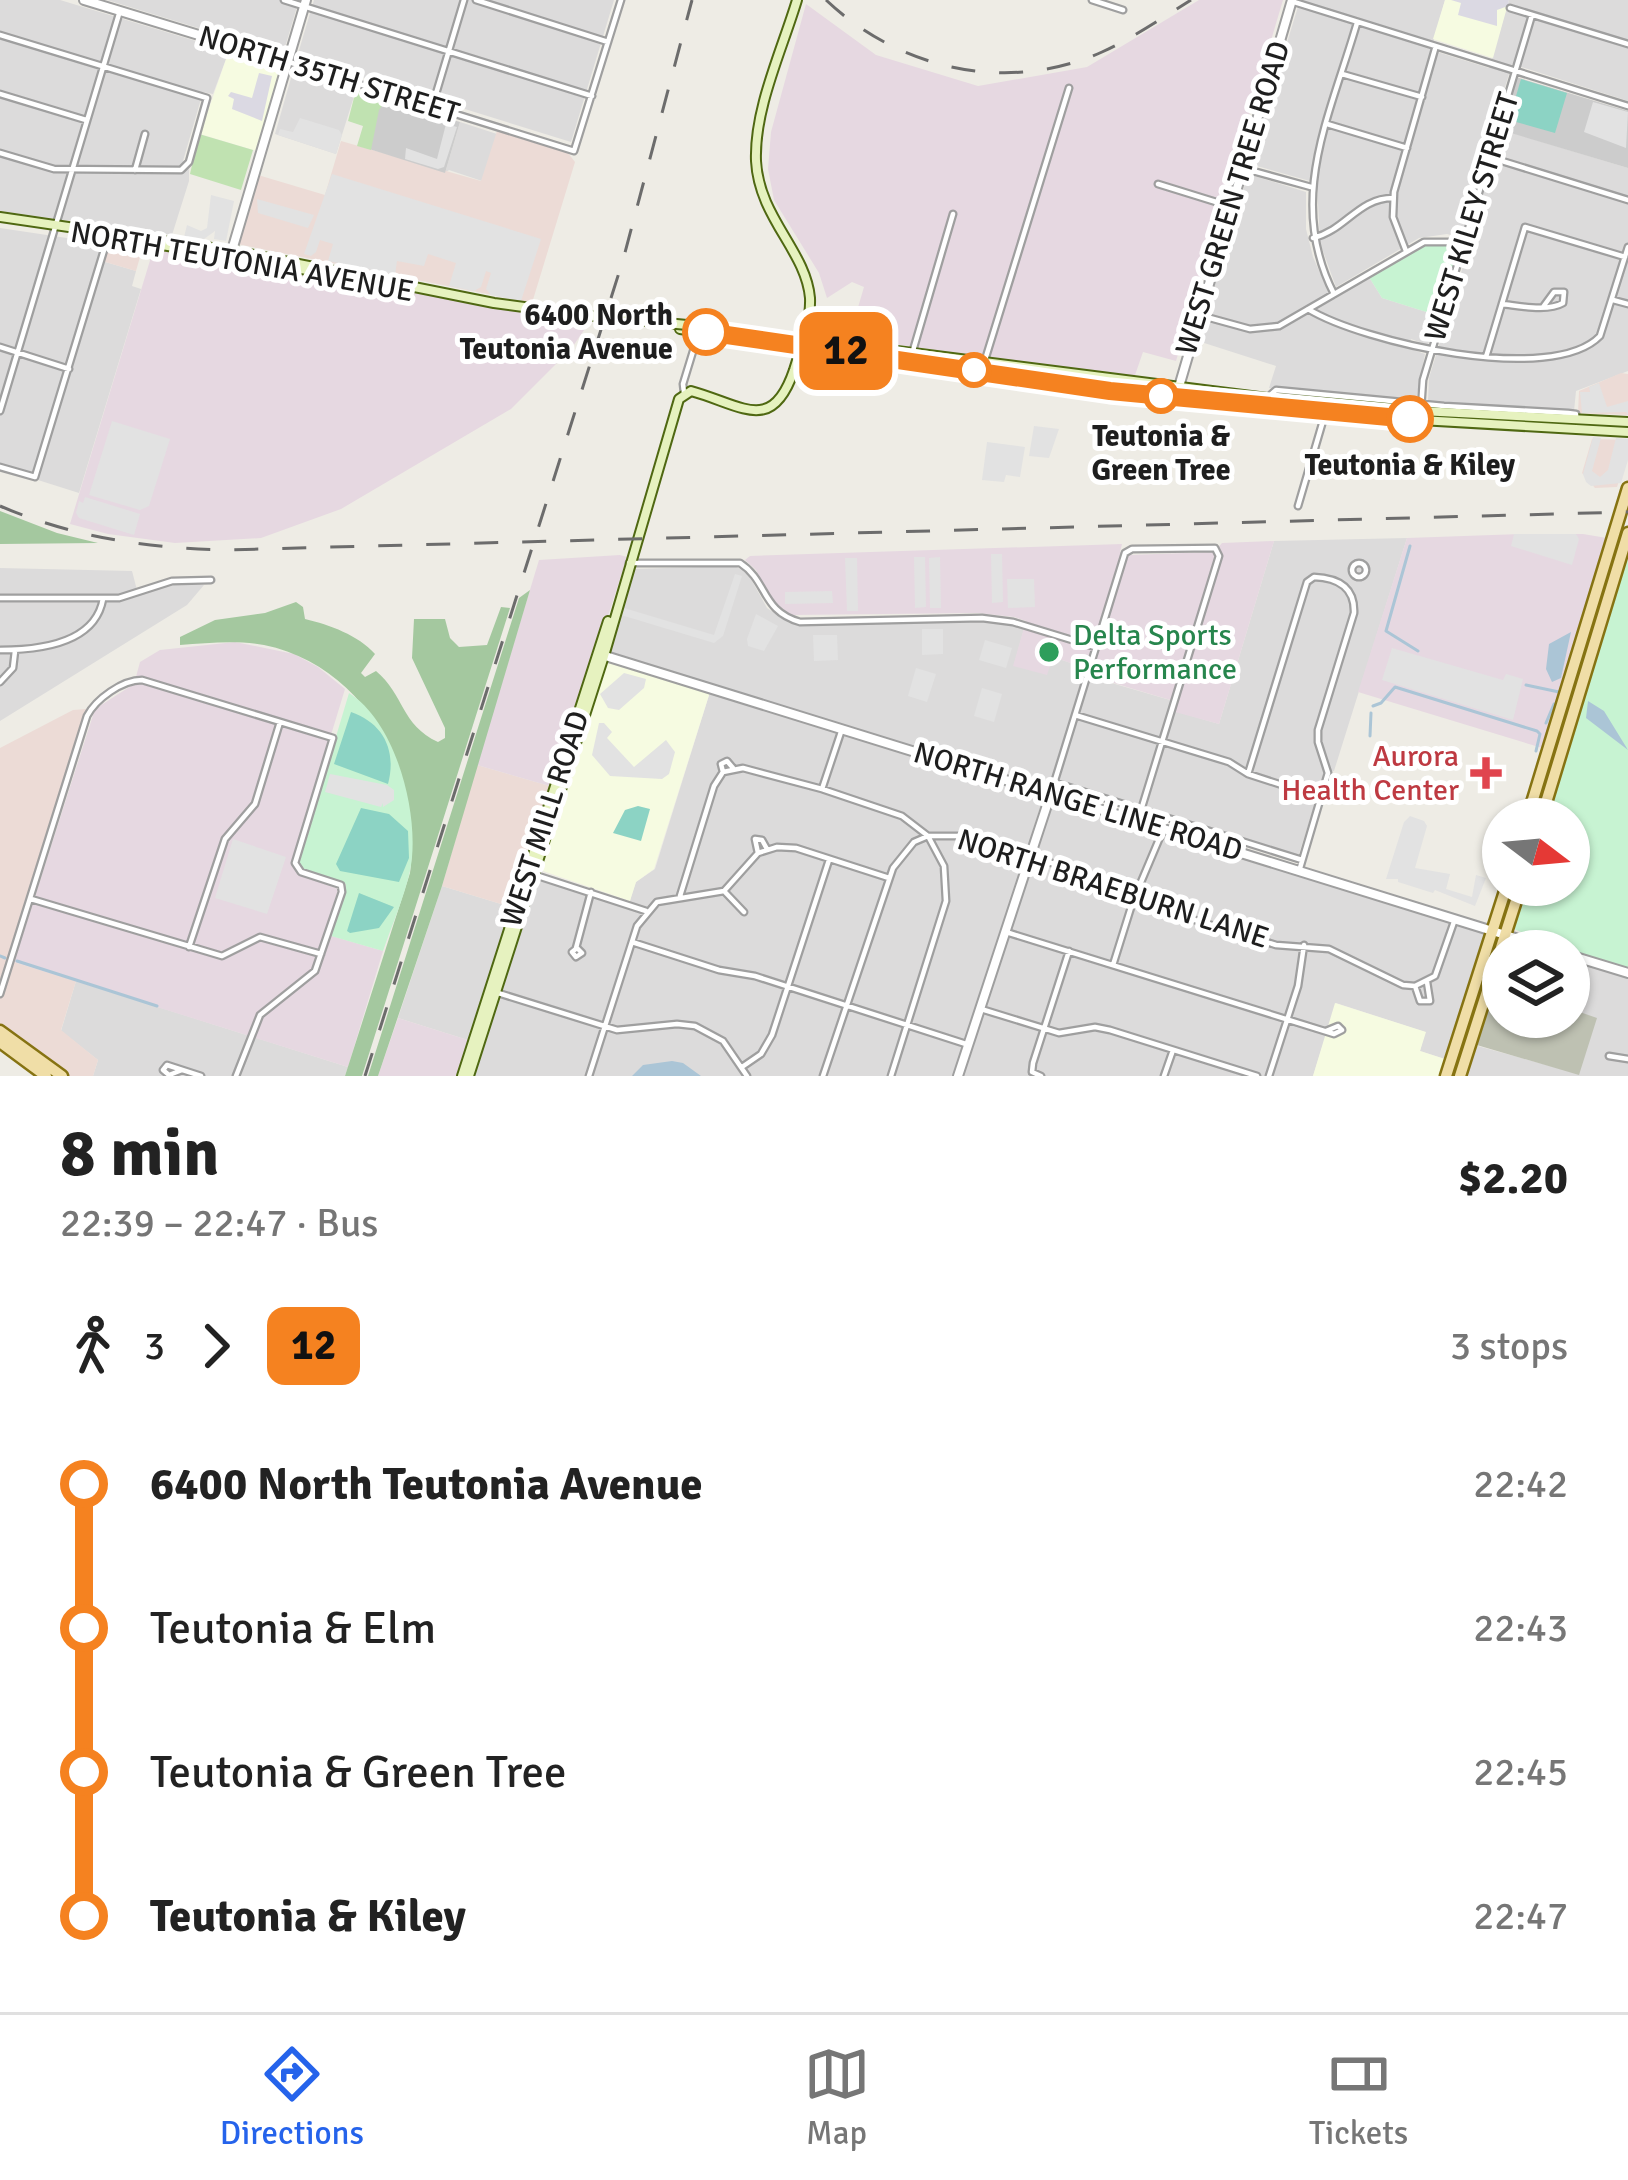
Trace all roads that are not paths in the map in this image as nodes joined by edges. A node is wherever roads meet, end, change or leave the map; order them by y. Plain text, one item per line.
1 (84, 0) edge
2 (284, 0) edge
3 (464, 0) edge
4 (476, 0) edge
5 (621, 0) edge
6 (796, 0) edge
7 (1092, 0) edge
8 (1292, 1) edge
9 (305, 3) edge
10 (1510, 8) dead end
11 (1123, 10) dead end
12 (120, 11) junction
13 (1532, 15) junction
14 (1358, 22) junction
15 (0, 35) edge
16 (608, 42) junction
17 (1628, 44) edge
18 (1436, 46) junction
19 (449, 51) junction
20 (287, 62) junction
21 (103, 67) junction
22 (1515, 70) junction
23 (1342, 74) junction
24 (1069, 88) dead end
25 (0, 94) edge
26 (592, 96) junction
27 (1421, 97) junction
28 (1628, 106) edge
29 (431, 107) junction
30 (87, 120) junction
31 (1327, 124) junction
32 (145, 134) dead end
33 (1407, 148) junction
34 (0, 153) edge
35 (1489, 157) junction
36 (1242, 167) junction
37 (73, 169) junction
38 (135, 170) junction
39 (1158, 184) dead end
40 (1310, 187) junction
41 (1393, 198) junction
42 (1628, 200) edge
43 (1229, 206) junction
44 (953, 214) dead end
45 (0, 219) edge
46 (55, 227) junction
47 (108, 235) junction
48 (1313, 238) junction
49 (1464, 242) junction
50 (1628, 247) edge
51 (1406, 250) junction
52 (231, 254) junction
53 (1625, 257) junction
54 (1334, 294) junction
55 (1612, 299) junction
56 (1502, 304) junction
57 (1628, 304) edge
58 (1543, 307) dead end
59 (1308, 310) junction
60 (1199, 315) junction
61 (802, 341) junction
62 (0, 346) edge
63 (694, 348) dead end
64 (1432, 351) junction
65 (17, 352) junction
66 (911, 356) junction
67 (1486, 357) junction
68 (985, 367) junction
69 (69, 369) junction
70 (684, 393) junction
71 (1176, 393) junction
72 (1265, 402) junction
73 (1327, 408) junction
74 (0, 411) edge
75 (1421, 412) junction
76 (1628, 422) edge
77 (1628, 432) edge
78 (0, 466) edge
79 (1628, 488) edge
80 (1298, 506) dead end
81 (1628, 533) edge
82 (629, 563) junction
83 (1354, 575) dead end
84 (211, 580) dead end
85 (1345, 585) junction
86 (0, 598) edge
87 (104, 598) junction
88 (1096, 647) junction
89 (0, 650) edge
90 (16, 650) junction
91 (601, 655) junction
92 (0, 682) edge
93 (1075, 715) junction
94 (280, 722) junction
95 (842, 729) junction
96 (1162, 742) junction
97 (1248, 774) junction
98 (1054, 782) junction
99 (822, 789) junction
100 (1051, 793) junction
101 (1322, 798) junction
102 (1533, 798) edge
103 (1547, 798) edge
104 (1140, 815) junction
105 (1164, 828) junction
106 (928, 836) junction
107 (1226, 842) junction
108 (767, 849) junction
109 (758, 853) junction
110 (1030, 857) junction
111 (829, 858) junction
112 (1301, 865) junction
113 (531, 873) junction
114 (889, 878) junction
115 (724, 891) junction
116 (591, 892) junction
117 (680, 896) junction
118 (30, 899) junction
119 (1133, 901) junction
120 (646, 911) junction
121 (744, 912) dead end
122 (1456, 919) junction
123 (1491, 930) edge
124 (1006, 932) junction
125 (632, 942) junction
126 (1304, 946) junction
127 (189, 947) junction
128 (576, 948) dead end
129 (1069, 952) junction
130 (321, 954) junction
131 (1590, 961) edge
132 (1113, 965) junction
133 (1628, 973) edge
134 (1482, 981) edge
135 (1427, 982) junction
136 (788, 986) junction
137 (1415, 986) junction
138 (493, 991) junction
139 (0, 994) edge
140 (1482, 997) edge
141 (848, 1006) junction
142 (981, 1009) junction
143 (1287, 1019) junction
144 (907, 1025) junction
145 (604, 1026) junction
146 (1044, 1029) junction
147 (0, 1031) edge
148 (1326, 1031) dead end
149 (0, 1042) edge
150 (969, 1045) junction
151 (1172, 1051) junction
152 (24, 1055) junction
153 (1609, 1056) dead end
154 (1628, 1059) edge
155 (742, 1067) junction
156 (182, 1070) dead end
157 (46, 1076) edge
158 (62, 1076) edge
159 (200, 1076) edge
160 (236, 1076) edge
161 (466, 1076) edge
162 (589, 1076) edge
163 (747, 1076) edge
164 (823, 1076) edge
165 (891, 1076) edge
166 (958, 1076) edge
167 (1040, 1076) edge
168 (1164, 1076) edge
169 (1257, 1076) edge
170 (1269, 1076) edge
171 (1446, 1076) edge
172 (1460, 1076) edge

1 - 12 street, NORTH 35TH STREET
2 - 9 street
3 - 19 street
4 - 16 street
5 - 16 street
6 - 61 main road
7 - 11 street
8 - 14 street
8 - 36 street, WEST GREEN TREE ROAD
9 - 19 street
9 - 20 street
10 - 13 street
12 - 20 street, NORTH 35TH STREET
12 - 21 street
13 - 17 street
13 - 22 street, WEST KILEY STREET
14 - 18 street
14 - 23 street
15 - 21 street
16 - 26 street
18 - 22 street
18 - 27 street
19 - 26 street
19 - 29 street
20 - 29 street, NORTH 35TH STREET
20 - 52 street
21 - 30 street
21 - 38 street
22 - 28 street
22 - 35 street, WEST KILEY STREET
23 - 27 street
23 - 31 street
24 - 68 street
25 - 30 street
26 - 29 street, NORTH 35TH STREET
27 - 33 street
30 - 37 street
31 - 33 street
31 - 40 street
32 - 38 street
33 - 41 street
34 - 37 street
35 - 42 street
35 - 49 street, WEST KILEY STREET
36 - 40 street
36 - 43 street, WEST GREEN TREE ROAD
37 - 38 street
37 - 46 street
39 - 43 street
40 - 48 street
41 - 48 street
41 - 51 street
43 - 60 street, WEST GREEN TREE ROAD
44 - 66 street
45 - 46 main road, NORTH TEUTONIA AVENUE
46 - 47 main road, NORTH TEUTONIA AVENUE
46 - 65 street
47 - 52 main road, NORTH TEUTONIA AVENUE
47 - 69 street
48 - 54 street
49 - 51 street
49 - 64 street, WEST KILEY STREET
50 - 53 street
51 - 54 street
52 - 61 main road, NORTH TEUTONIA AVENUE, bridge
53 - 55 street
53 - 56 street
54 - 59 street
55 - 57 street
55 - 67 street
56 - 58 street
56 - 67 street
59 - 60 street
59 - 64 street
60 - 71 street, WEST GREEN TREE ROAD
61 - 66 main road, NORTH TEUTONIA AVENUE
61 - 70 main road
62 - 65 street
63 - 70 street
64 - 67 street
64 - 75 street, WEST KILEY STREET
65 - 69 street
65 - 74 street
66 - 68 main road, NORTH TEUTONIA AVENUE
68 - 71 main road, NORTH TEUTONIA AVENUE
69 - 78 street
70 - 82 main road, WEST MILL ROAD
71 - 72 main road, NORTH TEUTONIA AVENUE
72 - 73 main road, NORTH TEUTONIA AVENUE
72 - 75 street, NORTH TEUTONIA AVENUE
73 - 75 main road, NORTH TEUTONIA AVENUE
73 - 80 street
75 - 76 main road, NORTH TEUTONIA AVENUE
75 - 77 main road, NORTH TEUTONIA AVENUE
79 - 102 main road
81 - 103 main road
82 - 88 street
82 - 91 main road, WEST MILL ROAD
83 - 85 street
84 - 87 street
85 - 97 street
85 - 101 street
86 - 87 street
87 - 90 street
88 - 93 street
88 - 96 street
89 - 90 street
90 - 92 street
91 - 95 street, NORTH RANGE LINE ROAD
91 - 113 main road, WEST MILL ROAD
93 - 96 street
93 - 98 street
94 - 118 street
94 - 127 street
94 - 130 street
95 - 99 street
95 - 100 street, NORTH RANGE LINE ROAD
96 - 97 street
96 - 104 street
97 - 101 street
98 - 100 street
98 - 104 street
99 - 106 street, NORTH BRAEBURN LANE
99 - 117 street, NORTH BRAEBURN LANE
100 - 104 street, NORTH RANGE LINE ROAD
100 - 110 street
101 - 112 street
104 - 105 street, NORTH RANGE LINE ROAD
104 - 107 street
105 - 107 street, NORTH RANGE LINE ROAD
105 - 119 street
106 - 110 street, NORTH BRAEBURN LANE
106 - 114 street
106 - 144 street
107 - 112 street, NORTH RANGE LINE ROAD
108 - 109 street
108 - 109 street
108 - 111 street
109 - 115 street
110 - 119 street, NORTH BRAEBURN LANE
110 - 124 street
111 - 114 street
111 - 136 street
112 - 122 street, NORTH RANGE LINE ROAD
113 - 116 street
113 - 138 main road, WEST MILL ROAD
114 - 141 street
115 - 117 street
115 - 121 street
116 - 120 street
116 - 128 street
117 - 120 street
118 - 127 street
118 - 139 street
119 - 126 street, NORTH BRAEBURN LANE
119 - 132 street
120 - 125 street
122 - 123 street, NORTH RANGE LINE ROAD
122 - 135 street
124 - 129 street
124 - 142 street
125 - 136 street
125 - 145 street
126 - 137 street, NORTH BRAEBURN LANE
126 - 143 street
127 - 130 street
129 - 132 street
129 - 146 street
130 - 160 street
131 - 133 street
132 - 143 street
134 - 171 main road
135 - 137 street
135 - 137 street
136 - 141 street
136 - 155 street
138 - 145 street
138 - 161 main road, WEST MILL ROAD
140 - 172 main road
141 - 144 street
141 - 164 street
142 - 146 street
142 - 150 street
143 - 148 street
143 - 170 street
144 - 150 street
144 - 165 street
145 - 155 street
145 - 162 street
146 - 151 street
146 - 167 street
147 - 152 main road
149 - 152 main road
150 - 166 street
151 - 168 street
151 - 169 street
152 - 157 main road
152 - 158 main road
153 - 154 street
155 - 163 street
156 - 159 street

